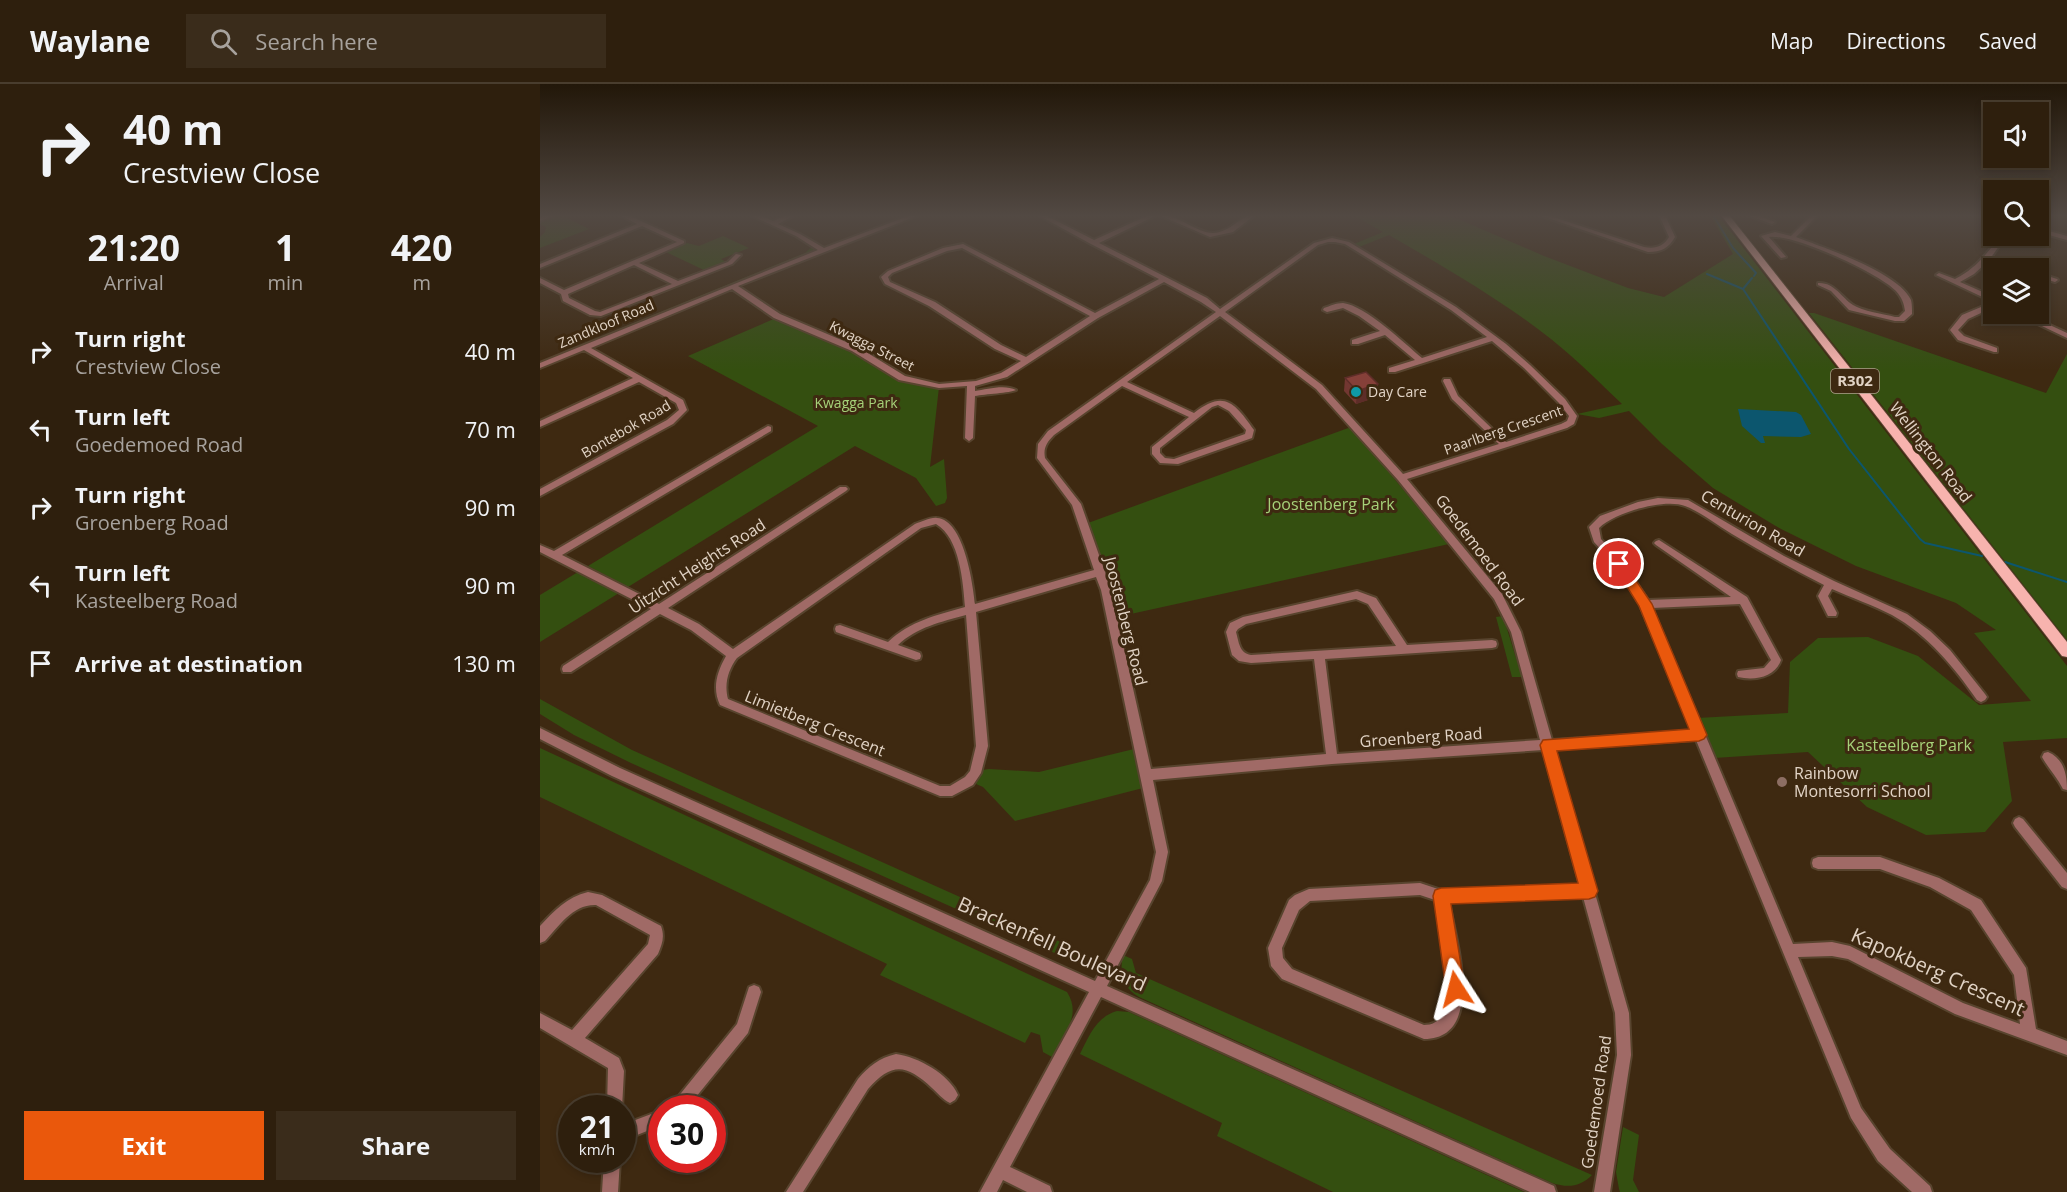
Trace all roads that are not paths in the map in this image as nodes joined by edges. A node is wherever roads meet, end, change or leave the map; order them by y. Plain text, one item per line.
1 (625, 267) edge
2 (642, 267) edge
3 (719, 267) edge
4 (781, 267) edge
5 (903, 267) edge
6 (1002, 267) edge
7 (1140, 267) edge
8 (1285, 267) edge
9 (1386, 267) edge
10 (1765, 267) edge
11 (1860, 267) edge
12 (1980, 267) edge
13 (1939, 275) dead end
14 (2049, 278) edge
15 (1164, 279) junction
16 (540, 280) edge
17 (2055, 280) dead end
18 (1955, 282) junction
19 (678, 284) junction
20 (1820, 284) dead end
21 (733, 286) junction
22 (564, 292) junction
23 (1983, 296) edge
24 (1983, 308) edge
25 (1327, 310) dead end
26 (1222, 313) junction
27 (1095, 316) junction
28 (2042, 324) edge
29 (1385, 332) junction
30 (2067, 336) edge
31 (1492, 338) junction
32 (1355, 342) dead end
33 (584, 347) junction
34 (1994, 350) dead end
35 (1025, 360) junction
36 (1421, 361) junction
37 (540, 366) edge
38 (1392, 370) dead end
39 (639, 379) junction
40 (1447, 381) dead end
41 (1122, 383) junction
42 (971, 384) junction
43 (1012, 390) dead end
44 (972, 394) junction
45 (1194, 416) junction
46 (540, 424) edge
47 (768, 429) dead end
48 (969, 438) dead end
49 (1505, 445) junction
50 (1401, 478) junction
51 (843, 489) dead end
52 (540, 493) edge
53 (1659, 543) dead end
54 (540, 548) edge
55 (554, 555) junction
56 (1100, 572) junction
57 (1830, 584) junction
58 (1743, 600) junction
59 (1645, 604) junction
60 (660, 609) junction
61 (970, 612) junction
62 (1832, 613) dead end
63 (840, 628) dead end
64 (1492, 644) dead end
65 (890, 647) junction
66 (1405, 650) junction
67 (2067, 652) edge
68 (1319, 655) junction
69 (733, 656) junction
70 (916, 657) dead end
71 (567, 669) dead end
72 (1742, 674) dead end
73 (1981, 698) dead end
74 (540, 733) edge
75 (1699, 735) junction
76 (1548, 745) junction
77 (2048, 757) dead end
78 (1332, 759) junction
79 (1146, 775) junction
80 (2067, 785) edge
81 (2019, 823) dead end
82 (1818, 863) dead end
83 (2067, 883) edge
84 (1589, 891) junction
85 (1441, 896) junction
86 (540, 936) edge
87 (1789, 951) junction
88 (1098, 988) junction
89 (754, 992) dead end
90 (540, 1020) edge
91 (2029, 1034) junction
92 (574, 1040) junction
93 (2067, 1048) edge
94 (615, 1095) edge
95 (688, 1095) edge
96 (950, 1095) dead end
97 (1000, 1170) junction
98 (611, 1173) edge
99 (610, 1192) edge
100 (794, 1192) edge
101 (988, 1192) edge
102 (1044, 1192) edge
103 (1548, 1192) edge
104 (1602, 1192) edge
105 (1924, 1192) edge

1 - 22 street
2 - 19 street
3 - 19 street
4 - 21 street, Zandkloof Road
5 - 35 street
6 - 27 street
7 - 15 street, Goedemoed Road
8 - 26 street, Paarlberg Crescent
9 - 31 street, Paarlberg Crescent
10 - 67 main road, Wellington Road / R302
11 - 20 street
12 - 18 street
13 - 18 street
14 - 17 street
15 - 26 street, Goedemoed Road
15 - 27 street, Kwagga Street
16 - 22 street
18 - 23 street
19 - 22 street
21 - 33 street, Zandkloof Road
21 - 42 street, Kwagga Street
24 - 34 street
25 - 29 street
26 - 41 street, Joostenberg Road
26 - 50 street, Goedemoed Road
27 - 35 street, Kwagga Street
28 - 30 street
29 - 32 street
29 - 36 street
31 - 36 street
31 - 49 street, Paarlberg Crescent
33 - 37 street, Zandkloof Road
33 - 39 street, Bontebok Road
35 - 42 street, Kwagga Street
36 - 38 street
39 - 46 street
39 - 52 street, Bontebok Road
40 - 49 street
41 - 45 street
41 - 56 street, Joostenberg Road
42 - 44 street
43 - 44 street
44 - 48 street
45 - 45 street
47 - 55 street
49 - 50 street, Paarlberg Crescent
50 - 76 street, Goedemoed Road
51 - 60 street, Uitzicht Heights Road
53 - 58 street
54 - 55 street
55 - 60 street
56 - 61 street
56 - 79 street, Joostenberg Road
57 - 59 street, Centurion Road
57 - 62 street
57 - 73 street, Centurion Road
58 - 59 street
58 - 72 street
59 - 75 street
60 - 69 street
60 - 71 street, Uitzicht Heights Road
61 - 65 street
61 - 69 street, Limietberg Crescent
61 - 69 street, Limietberg Crescent
63 - 65 street
64 - 66 street
65 - 70 street
66 - 68 street
66 - 68 street
68 - 78 street
74 - 88 street, Brackenfell Boulevard
75 - 76 street, Groenberg Road
75 - 87 street
76 - 78 street, Groenberg Road
76 - 84 street, Goedemoed Road
77 - 80 street
78 - 79 street, Groenberg Road
79 - 88 street, Joostenberg Road
81 - 83 street
82 - 91 street
84 - 85 street
84 - 104 street, Goedemoed Road
85 - 85 street
86 - 92 street
87 - 91 street, Kapokberg Crescent
87 - 105 street
88 - 97 street, Joostenberg Road
88 - 103 street, Brackenfell Boulevard
89 - 95 street
90 - 92 street
91 - 93 street, Kapokberg Crescent
92 - 94 street
96 - 100 street
97 - 101 street, Joostenberg Road
97 - 102 street
98 - 99 street

